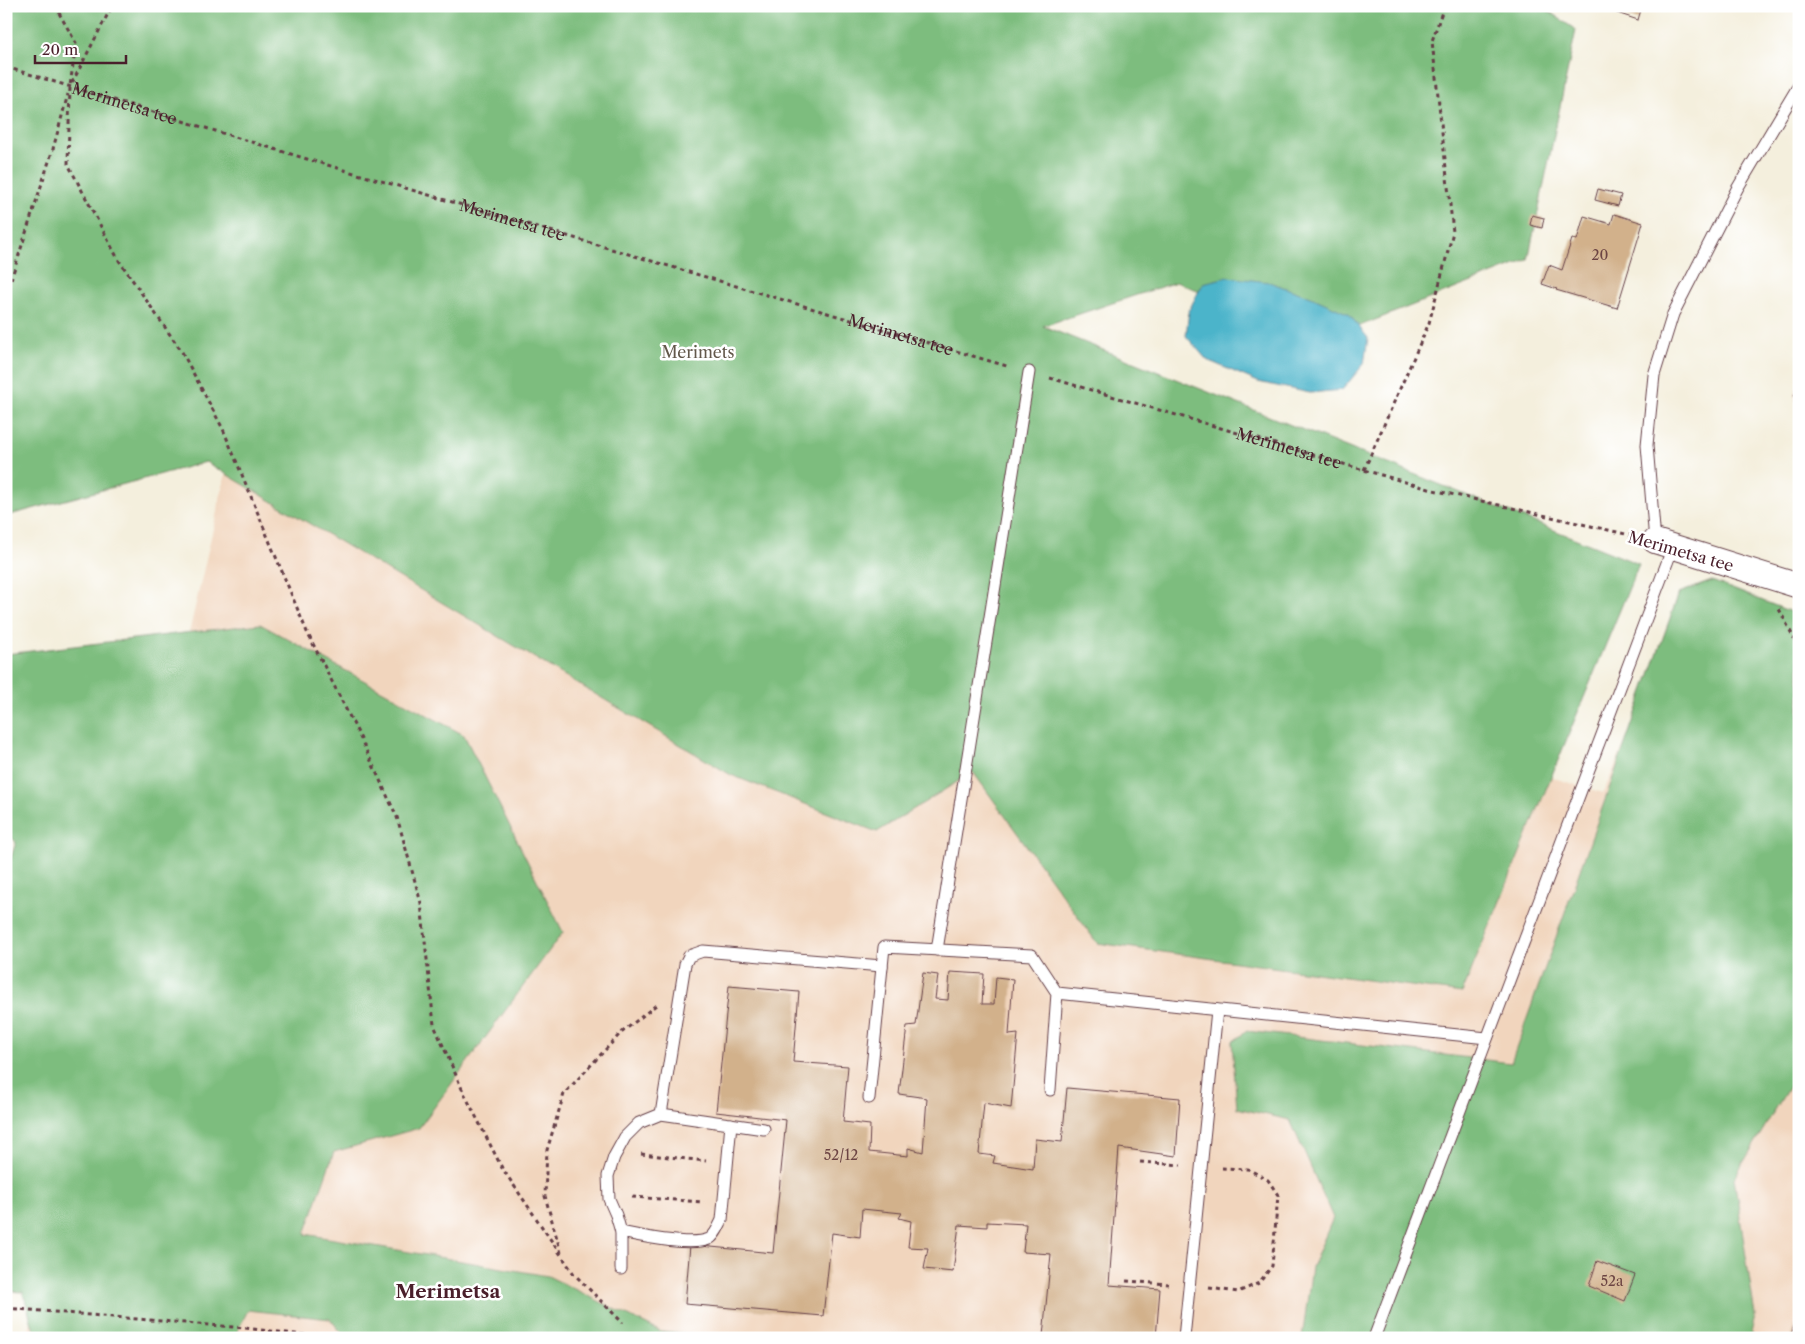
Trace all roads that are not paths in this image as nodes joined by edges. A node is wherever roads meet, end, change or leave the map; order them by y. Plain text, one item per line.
1 (1799, 85) edge
2 (1028, 372) road end
3 (1664, 544) junction
4 (1799, 586) edge
5 (937, 950) junction
6 (882, 966) junction
7 (1056, 993) junction
8 (1217, 1010) junction
9 (1487, 1038) junction
10 (1050, 1090) dead end
11 (868, 1098) dead end
12 (661, 1114) junction
13 (731, 1124) junction
14 (764, 1129) dead end
15 (621, 1232) junction
16 (621, 1269) dead end
17 (1184, 1338) edge
18 (1374, 1338) edge

1 - 3 lane
2 - 5 lane
3 - 4 street, Merimetsa tee
3 - 9 lane
5 - 6 lane
5 - 7 lane
6 - 11 lane
6 - 12 lane
7 - 8 lane
7 - 10 lane
8 - 9 lane
8 - 17 lane
9 - 18 lane
12 - 13 lane
12 - 15 lane
13 - 14 lane
13 - 15 lane
15 - 16 lane

